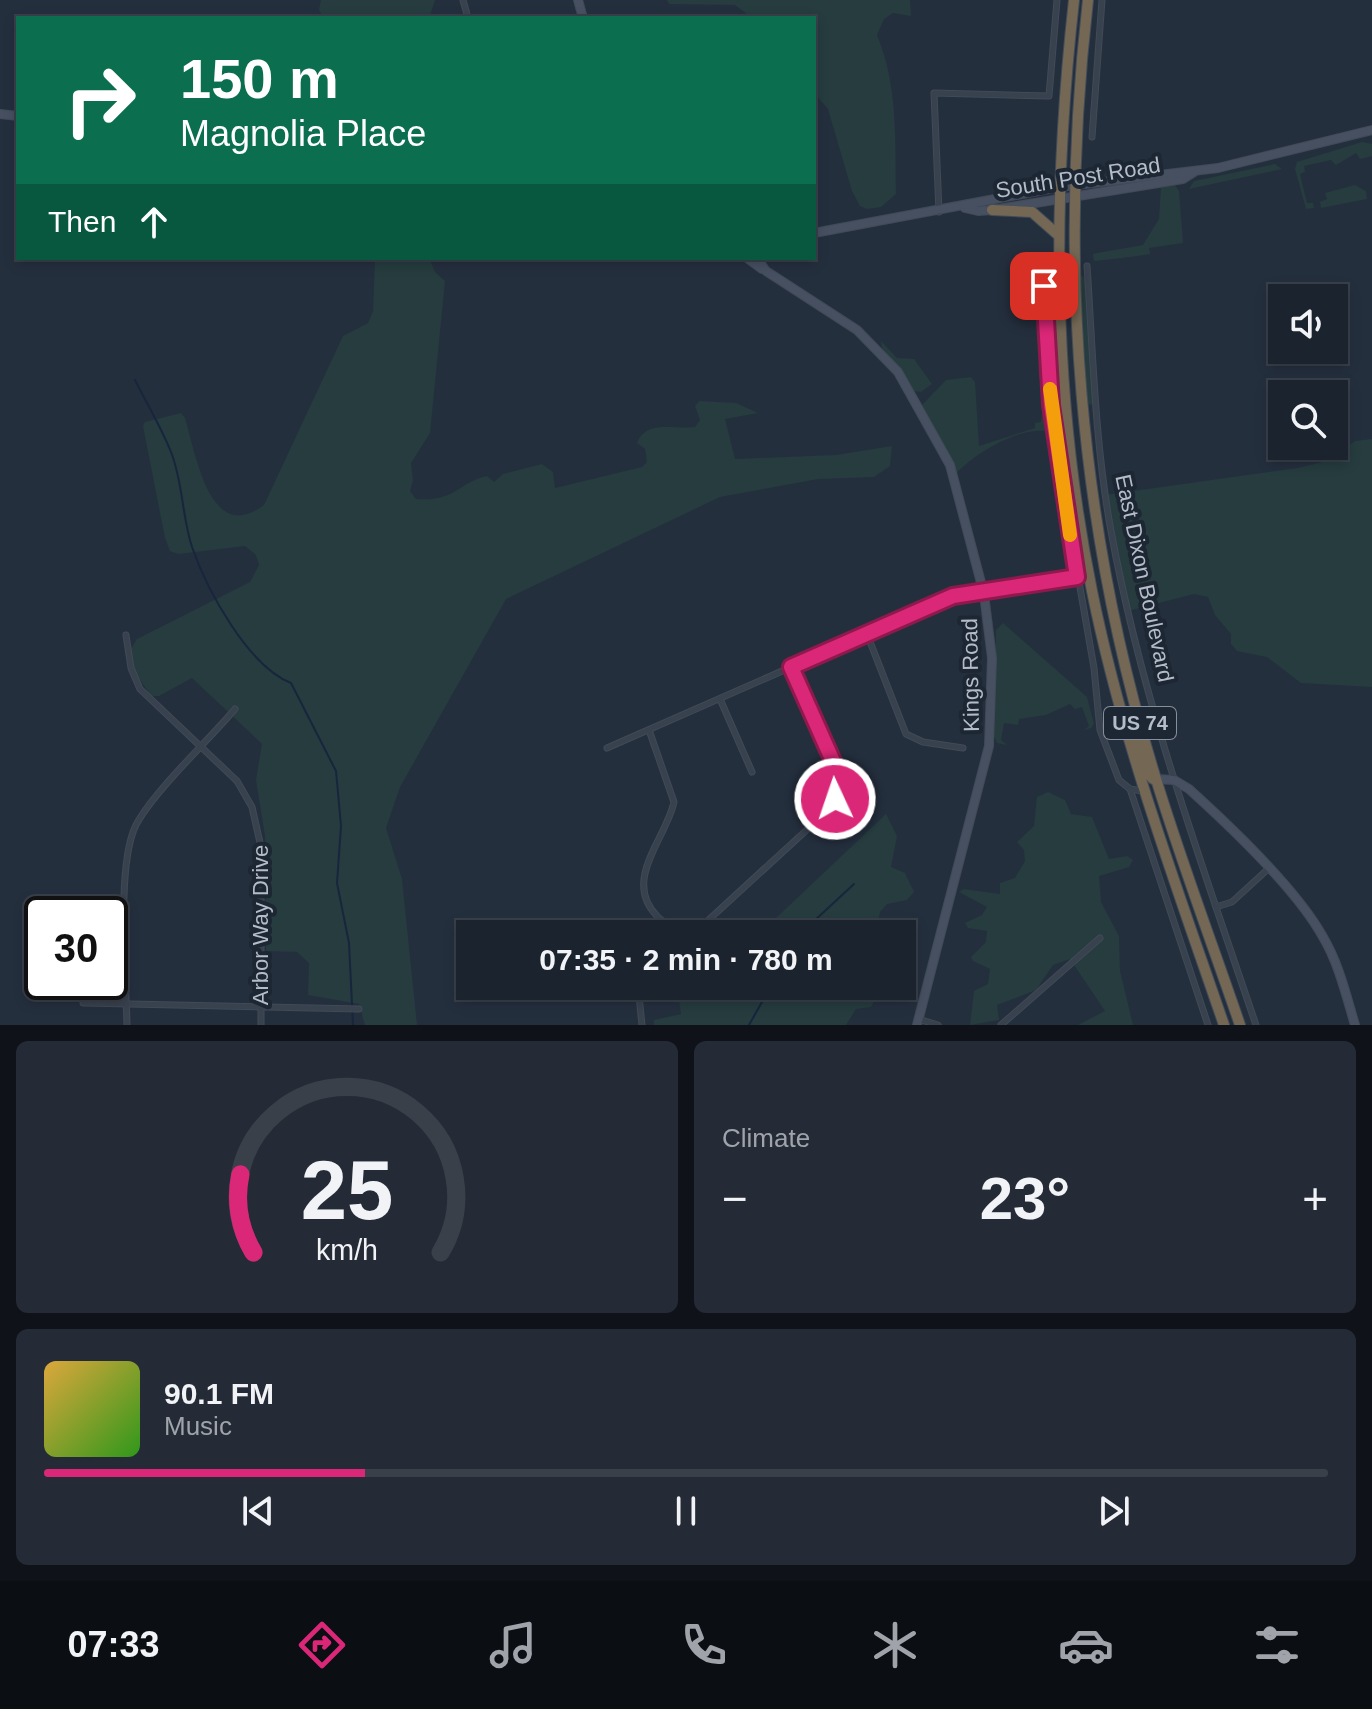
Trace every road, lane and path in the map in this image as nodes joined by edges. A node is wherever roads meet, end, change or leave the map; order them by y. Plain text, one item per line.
1 (1057, 0) edge
2 (1074, 0) edge
3 (1088, 0) edge
4 (1102, 0) edge
5 (1080, 64) junction
6 (1095, 65) junction
7 (1372, 130) edge
8 (1092, 137) dead end
9 (1074, 190) junction
10 (1058, 193) junction
11 (965, 208) junction
12 (992, 210) junction
13 (939, 213) junction
14 (816, 233) edge
15 (1058, 234) junction
16 (750, 260) edge
17 (758, 260) edge
18 (1057, 262) junction
19 (1087, 266) dead end
20 (766, 271) junction
21 (1063, 383) junction
22 (1050, 384) junction
23 (1097, 409) junction
24 (1082, 411) junction
25 (1077, 577) junction
26 (984, 594) junction
27 (867, 634) junction
28 (126, 635) dead end
29 (791, 667) junction
30 (1118, 698) junction
31 (720, 699) junction
32 (235, 709) dead end
33 (649, 730) junction
34 (202, 748) junction
35 (607, 748) dead end
36 (963, 748) dead end
37 (752, 772) dead end
38 (1156, 779) junction
39 (1174, 780) junction
40 (1130, 789) junction
41 (1143, 791) junction
42 (1268, 869) junction
43 (1198, 902) junction
44 (1216, 907) junction
45 (659, 919) joint
46 (1100, 938) dead end
47 (639, 1000) edge
48 (83, 1003) dead end
49 (127, 1005) junction
50 (261, 1006) junction
51 (359, 1009) dead end
52 (918, 1022) edge
53 (127, 1025) edge
54 (261, 1025) edge
55 (642, 1025) edge
56 (938, 1025) edge
57 (1001, 1025) edge
58 (1208, 1025) edge
59 (1224, 1025) edge
60 (1240, 1025) edge
61 (1256, 1025) edge
62 (1355, 1025) edge

1 - 13 street
2 - 10 highway, US 74
3 - 5 highway, East Dixon Boulevard / US 74
4 - 6 street
5 - 6 street
5 - 9 highway, East Dixon Boulevard / US 74
6 - 8 street
7 - 9 street, South Post Road
9 - 10 street, South Post Road
9 - 24 highway, East Dixon Boulevard / US 74
10 - 11 street, South Post Road
10 - 12 street, South Post Road
10 - 15 highway, US 74
11 - 12 street, South Post Road
11 - 13 street, South Post Road
12 - 15 highway
13 - 14 street, South Post Road
15 - 18 highway, US 74
16 - 20 street
17 - 20 street, Kings Road
18 - 21 highway, US 74
18 - 22 street
19 - 23 street, East Dixon Boulevard
20 - 26 street, Kings Road
21 - 22 street
21 - 30 highway, US 74
22 - 25 street
23 - 24 street
23 - 39 street, East Dixon Boulevard
24 - 38 highway, East Dixon Boulevard / US 74
25 - 26 street
25 - 40 street
26 - 27 street
26 - 52 street, Kings Road
27 - 29 street
27 - 36 street
28 - 34 street, Arbor Way Drive
29 - 31 street
29 - 45 street
30 - 38 highway
30 - 41 highway, US 74
31 - 33 street
31 - 37 street
32 - 34 street
33 - 35 street
33 - 45 street
34 - 49 street
34 - 50 street, Arbor Way Drive
38 - 39 street
38 - 43 highway, East Dixon Boulevard / US 74
39 - 42 street
39 - 44 street, East Dixon Boulevard
40 - 41 street
40 - 58 street
41 - 43 highway
41 - 59 highway, US 74
42 - 44 street
42 - 62 street
43 - 60 highway, East Dixon Boulevard / US 74
44 - 61 street, East Dixon Boulevard
46 - 57 street
47 - 55 street
48 - 49 street
49 - 50 street
49 - 53 street
50 - 51 street
50 - 54 street, Arbor Way Drive
52 - 56 street

